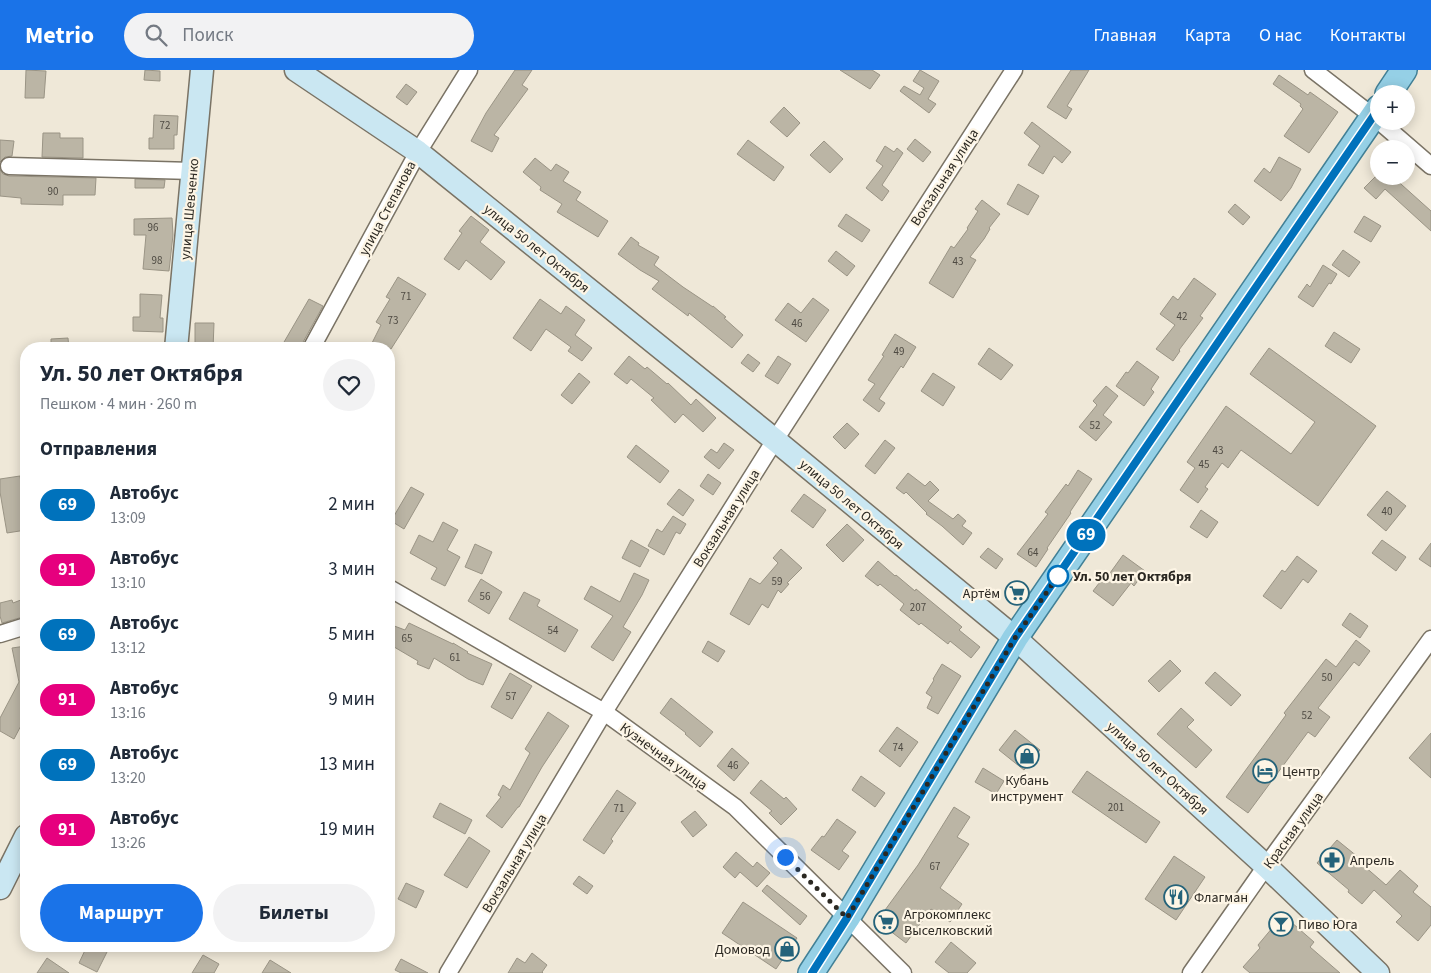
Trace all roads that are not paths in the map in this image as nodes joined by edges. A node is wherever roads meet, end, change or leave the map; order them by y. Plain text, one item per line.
1 (202, 70) edge
2 (296, 70) edge
3 (469, 70) edge
4 (1014, 70) edge
5 (1312, 70) edge
6 (1404, 70) edge
7 (1394, 85) edge
8 (1370, 112) edge
9 (1370, 127) edge
10 (1391, 130) edge
11 (418, 152) junction
12 (9, 166) dead end
13 (1431, 166) edge
14 (193, 171) junction
15 (177, 342) edge
16 (315, 342) edge
17 (775, 440) junction
18 (395, 591) edge
19 (20, 628) edge
20 (0, 634) edge
21 (1015, 638) junction
22 (1431, 639) edge
23 (604, 712) junction
24 (20, 851) edge
25 (1266, 866) junction
26 (0, 888) edge
27 (847, 918) junction
28 (448, 973) edge
29 (812, 973) edge
30 (903, 973) edge
31 (1191, 973) edge
32 (1378, 973) edge

1 - 14 street, улица Шевченко
2 - 11 street, улица 50 лет Октября
3 - 11 street, улица Степанова
4 - 17 street, Вокзальная улица
5 - 8 street
6 - 7 main road
9 - 21 main road
10 - 13 street
11 - 16 street, улица Степанова
11 - 17 street, улица 50 лет Октября
12 - 14 street
14 - 15 street, улица Шевченко
17 - 21 street, улица 50 лет Октября
17 - 23 street, Вокзальная улица
18 - 23 street, Кузнечная улица
19 - 20 street
21 - 25 street, улица 50 лет Октября
21 - 27 main road
22 - 25 street, Красная улица
23 - 27 street, Кузнечная улица
23 - 28 street, Вокзальная улица
24 - 26 street
25 - 31 street, Красная улица
25 - 32 street, улица 50 лет Октября
27 - 29 main road
27 - 30 street, Кузнечная улица

